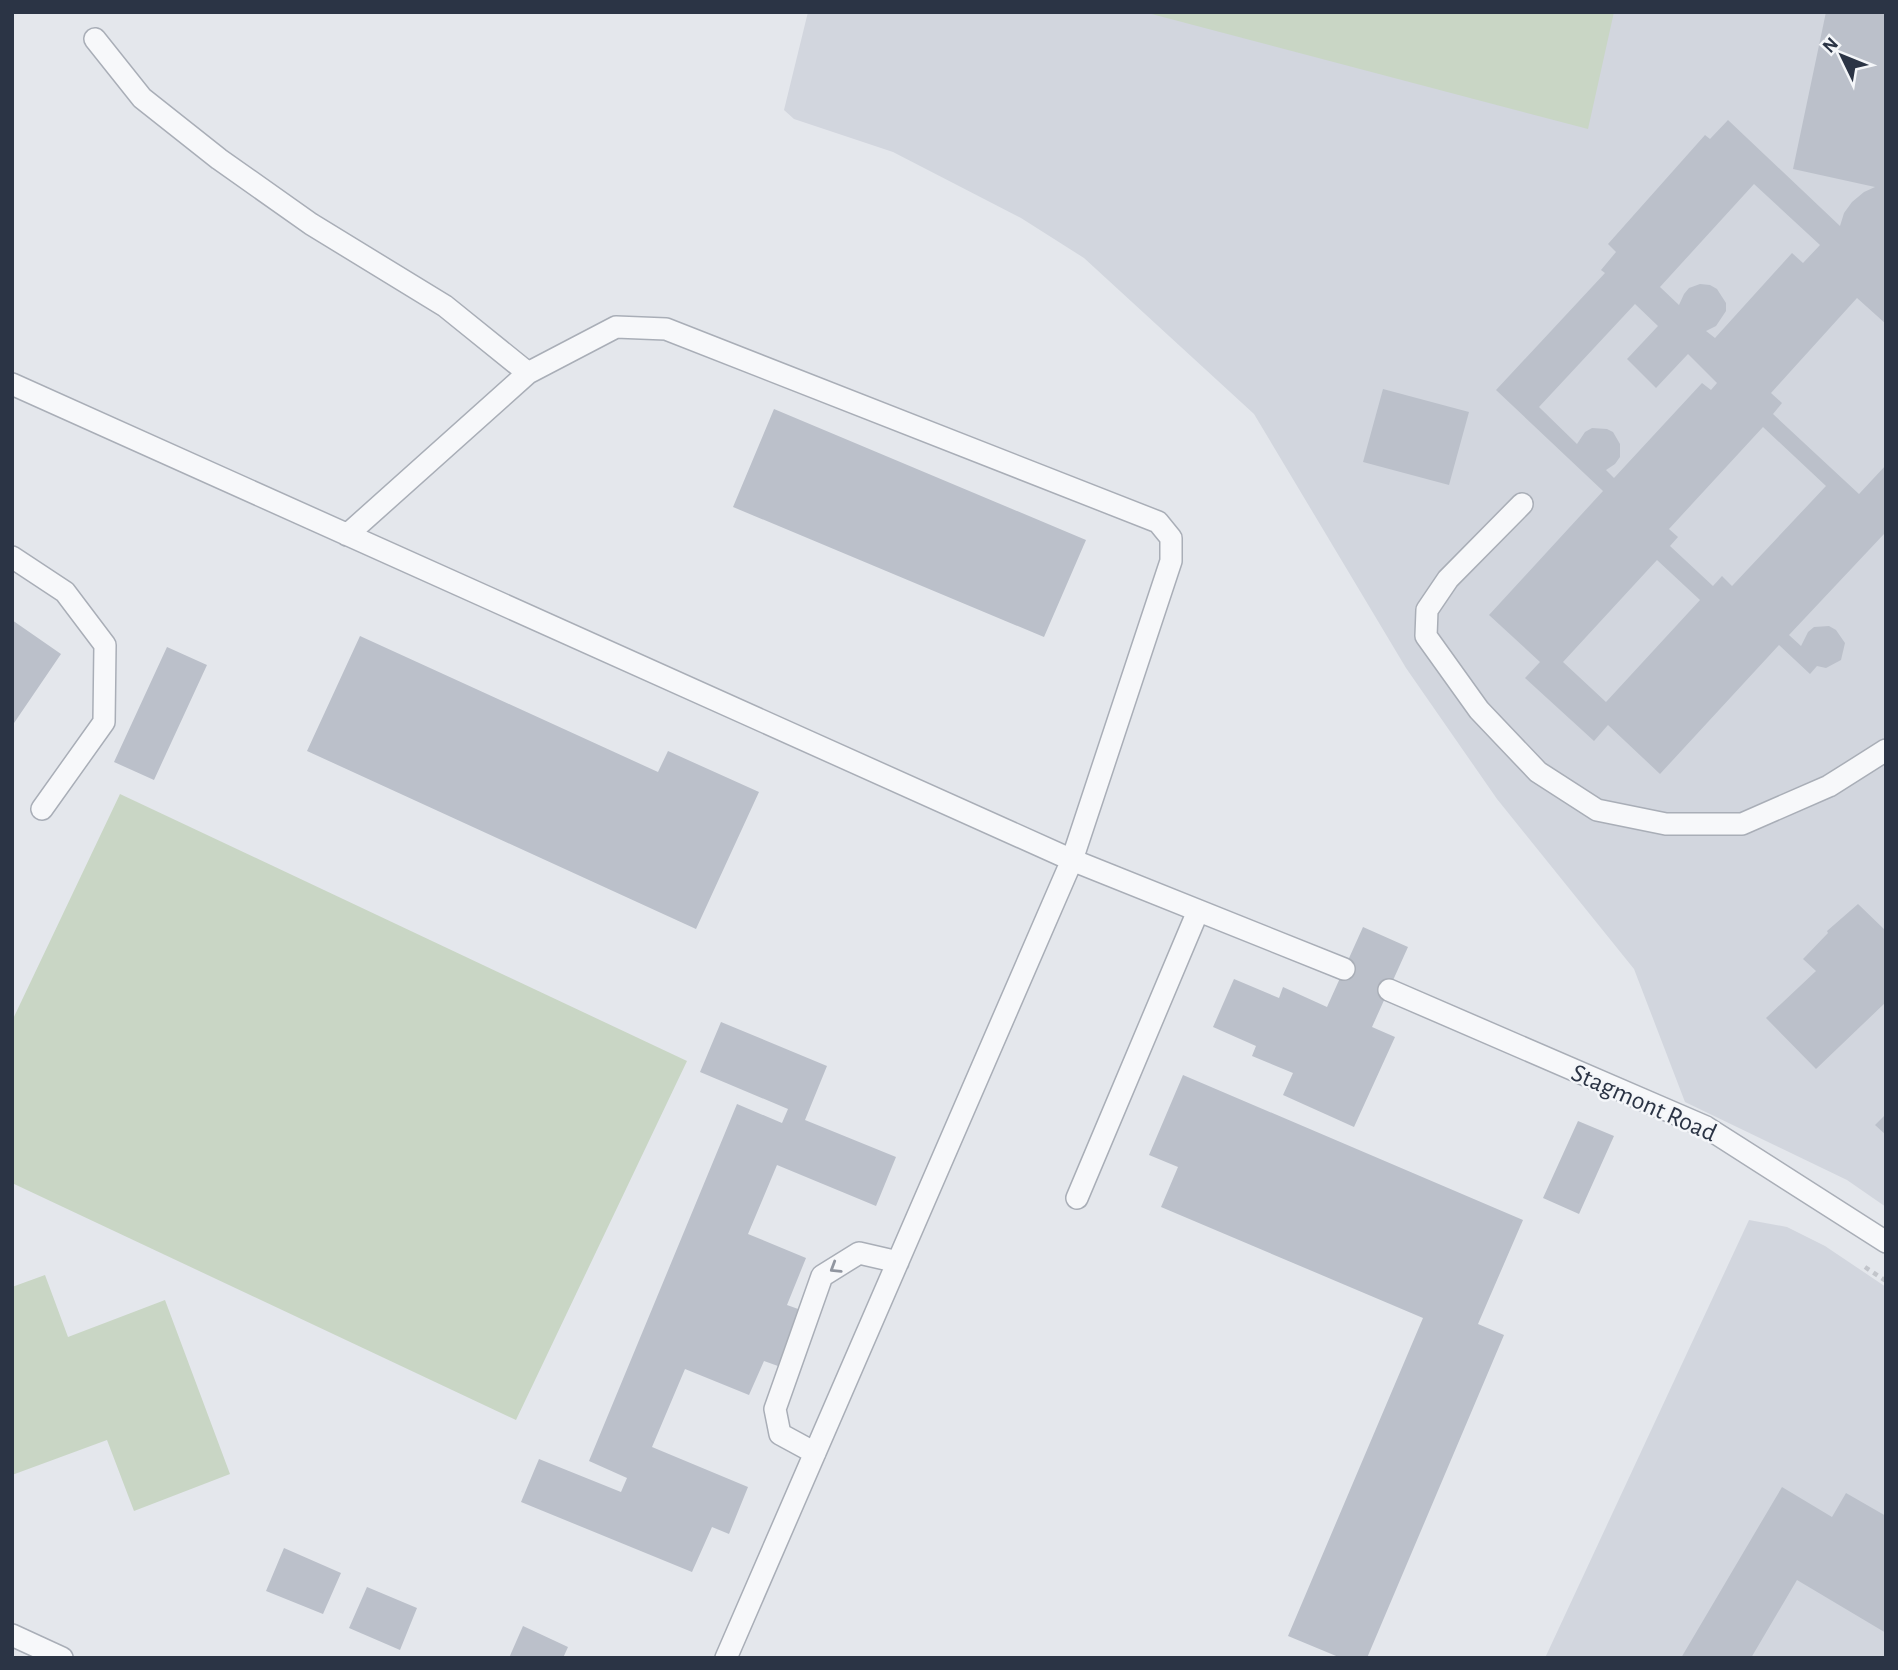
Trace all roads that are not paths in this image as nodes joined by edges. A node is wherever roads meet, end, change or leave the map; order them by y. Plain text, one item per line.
1 (95, 39) dead end
2 (527, 373) junction
3 (12, 384) edge
4 (1522, 504) dead end
5 (347, 535) junction
6 (12, 557) edge
7 (1886, 750) edge
8 (42, 809) dead end
9 (1072, 860) junction
10 (1198, 911) junction
11 (1344, 969) dead end
12 (1389, 990) dead end
13 (1077, 1198) dead end
14 (1886, 1242) edge
15 (898, 1262) junction
16 (815, 1453) junction
17 (17, 1645) edge
18 (62, 1658) edge
19 (726, 1658) edge

1 - 2 lane
2 - 5 lane
2 - 9 lane
3 - 5 lane
4 - 7 lane
5 - 9 lane
6 - 8 lane
9 - 10 lane
9 - 15 lane
10 - 11 lane
10 - 13 lane
12 - 14 lane, Stagmont Road
15 - 16 lane
15 -> 16 lane
16 - 19 lane
17 - 18 lane

